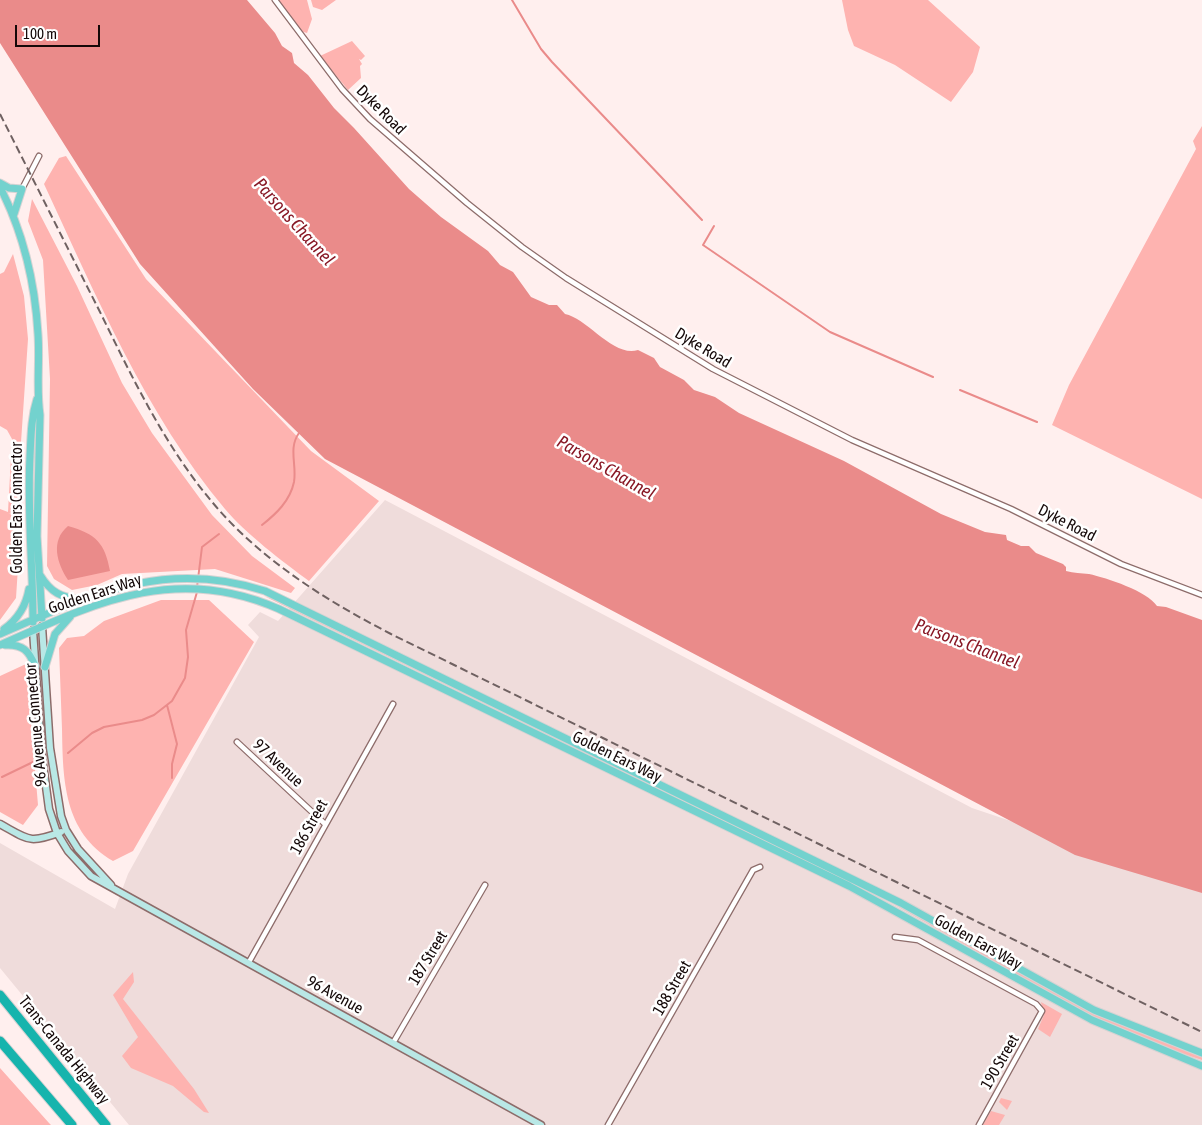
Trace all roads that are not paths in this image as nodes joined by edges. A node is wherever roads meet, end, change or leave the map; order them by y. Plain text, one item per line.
1 (275, 0) edge
2 (39, 156) dead end
3 (0, 183) edge
4 (0, 187) edge
5 (22, 188) junction
6 (14, 214) junction
7 (37, 396) junction
8 (39, 572) junction
9 (31, 576) junction
10 (1202, 595) edge
11 (82, 600) junction
12 (42, 616) junction
13 (71, 616) junction
14 (33, 620) junction
15 (42, 626) junction
16 (33, 630) junction
17 (0, 633) edge
18 (0, 646) edge
19 (35, 666) junction
20 (45, 667) junction
21 (393, 704) dead end
22 (237, 742) dead end
23 (0, 824) edge
24 (325, 824) junction
25 (66, 830) junction
26 (57, 833) junction
27 (760, 867) dead end
28 (485, 885) dead end
29 (115, 890) junction
30 (895, 937) dead end
31 (249, 962) junction
32 (0, 995) edge
33 (0, 1041) edge
34 (393, 1043) junction
35 (1202, 1053) edge
36 (1202, 1066) edge
37 (72, 1125) edge
38 (106, 1125) edge
39 (541, 1125) edge
40 (608, 1125) edge
41 (979, 1125) edge

1 - 10 street, Dyke Road
2 - 5 street
3 - 5 main road
4 - 6 main road, Golden Ears Connector
5 - 6 main road
6 - 7 main road, Golden Ears Connector
7 - 8 main road, Golden Ears Connector
7 - 9 main road, Golden Ears Connector
8 - 11 main road
8 - 12 main road, Golden Ears Connector
9 - 14 main road, Golden Ears Connector
9 - 17 main road
11 - 12 main road, Golden Ears Way
11 - 35 main road, Golden Ears Way
12 - 14 main road, Golden Ears Way
12 - 15 main road, 96 Avenue Connector
13 - 15 main road, Golden Ears Way
13 - 20 main road
13 - 36 main road, Golden Ears Way
14 - 16 main road, 96 Avenue Connector
14 - 17 main road, Golden Ears Way
15 - 16 main road, Golden Ears Way
15 - 20 main road, 96 Avenue Connector
16 - 18 main road, Golden Ears Way
16 - 19 main road, 96 Avenue Connector
18 - 19 main road
19 - 26 main road, 96 Avenue Connector
20 - 25 main road, 96 Avenue Connector
21 - 24 street, 186 Street
22 - 24 street, 97 Avenue
23 - 26 main road
24 - 31 street, 186 Street
25 - 26 main road
25 - 29 main road, 96 Avenue
26 - 29 main road, 96 Avenue
27 - 40 street, 188 Street
28 - 34 street, 187 Street
29 - 31 main road, 96 Avenue
30 - 41 street, 190 Street
31 - 34 main road, 96 Avenue
32 - 38 highway, Trans-Canada Highway
33 - 37 highway
34 - 39 main road, 96 Avenue

